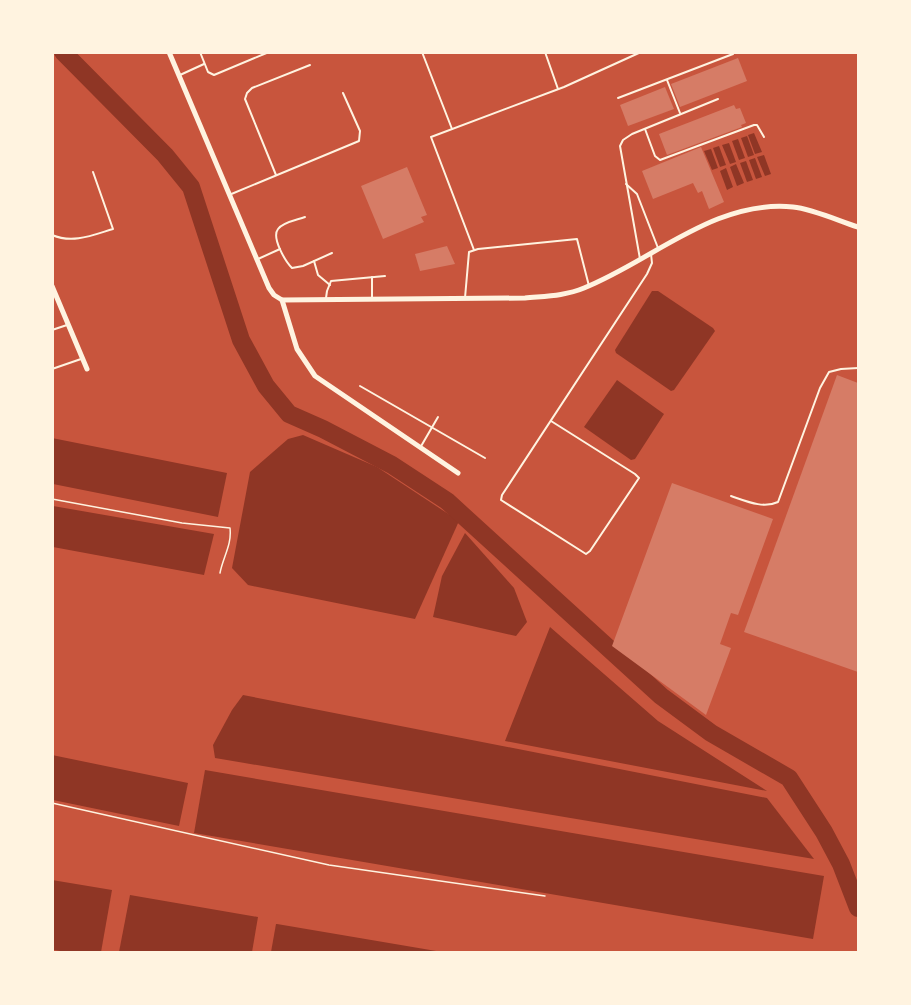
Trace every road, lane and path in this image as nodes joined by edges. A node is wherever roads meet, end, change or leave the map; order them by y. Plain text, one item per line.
1 (169, 52) edge
2 (200, 52) edge
3 (269, 52) edge
4 (422, 52) edge
5 (545, 52) edge
6 (641, 52) edge
7 (733, 54) edge
8 (204, 64) junction
9 (310, 65) dead end
10 (179, 76) junction
11 (667, 80) junction
12 (558, 89) junction
13 (343, 93) dead end
14 (618, 98) dead end
15 (718, 99) dead end
16 (680, 114) junction
17 (452, 129) junction
18 (645, 129) junction
19 (764, 137) dead end
20 (93, 172) dead end
21 (276, 175) junction
22 (626, 184) junction
23 (229, 195) junction
24 (305, 218) dead end
25 (858, 227) edge
26 (52, 235) edge
27 (280, 249) junction
28 (658, 249) junction
29 (474, 250) junction
30 (332, 254) dead end
31 (650, 254) junction
32 (640, 259) junction
33 (257, 260) junction
34 (314, 261) junction
35 (385, 276) dead end
36 (372, 277) junction
37 (330, 285) junction
38 (589, 285) junction
39 (53, 288) edge
40 (465, 298) junction
41 (372, 299) junction
42 (282, 300) junction
43 (326, 300) junction
44 (68, 324) junction
45 (52, 330) edge
46 (82, 359) junction
47 (858, 368) edge
48 (52, 369) edge
49 (87, 369) dead end
50 (360, 386) dead end
51 (438, 417) dead end
52 (551, 421) junction
53 (432, 427) junction
54 (420, 448) junction
55 (485, 458) dead end
56 (458, 473) dead end
57 (731, 496) dead end
58 (52, 499) edge
59 (220, 573) dead end
60 (52, 803) edge
61 (545, 896) dead end

1 - 10 street
2 - 8 lane
3 - 8 lane
4 - 17 lane
5 - 12 lane
6 - 12 lane
7 - 11 lane
8 - 10 lane
9 - 21 lane
10 - 23 street
11 - 14 lane
11 - 16 lane
12 - 17 lane
13 - 21 lane
15 - 16 lane
16 - 18 lane
17 - 29 lane
18 - 19 lane
18 - 22 lane
20 - 26 lane
21 - 23 lane
22 - 28 lane
22 - 32 lane
23 - 33 street
24 - 27 lane
25 - 28 street
27 - 33 lane
27 - 34 lane
28 - 31 street
29 - 38 lane
29 - 40 lane
30 - 34 lane
31 - 32 street
31 - 52 lane
32 - 38 street
33 - 42 street
34 - 37 lane
35 - 36 lane
36 - 37 lane
36 - 41 lane
37 - 43 lane
38 - 40 street
39 - 44 street
40 - 41 street
41 - 43 street
42 - 43 street
42 - 54 street
44 - 45 lane
44 - 46 street
46 - 48 lane
46 - 49 street
47 - 57 lane
50 - 53 lane
51 - 53 lane
52 - 52 lane
53 - 54 lane
53 - 55 lane
54 - 56 street
58 - 59 path
60 - 61 path

